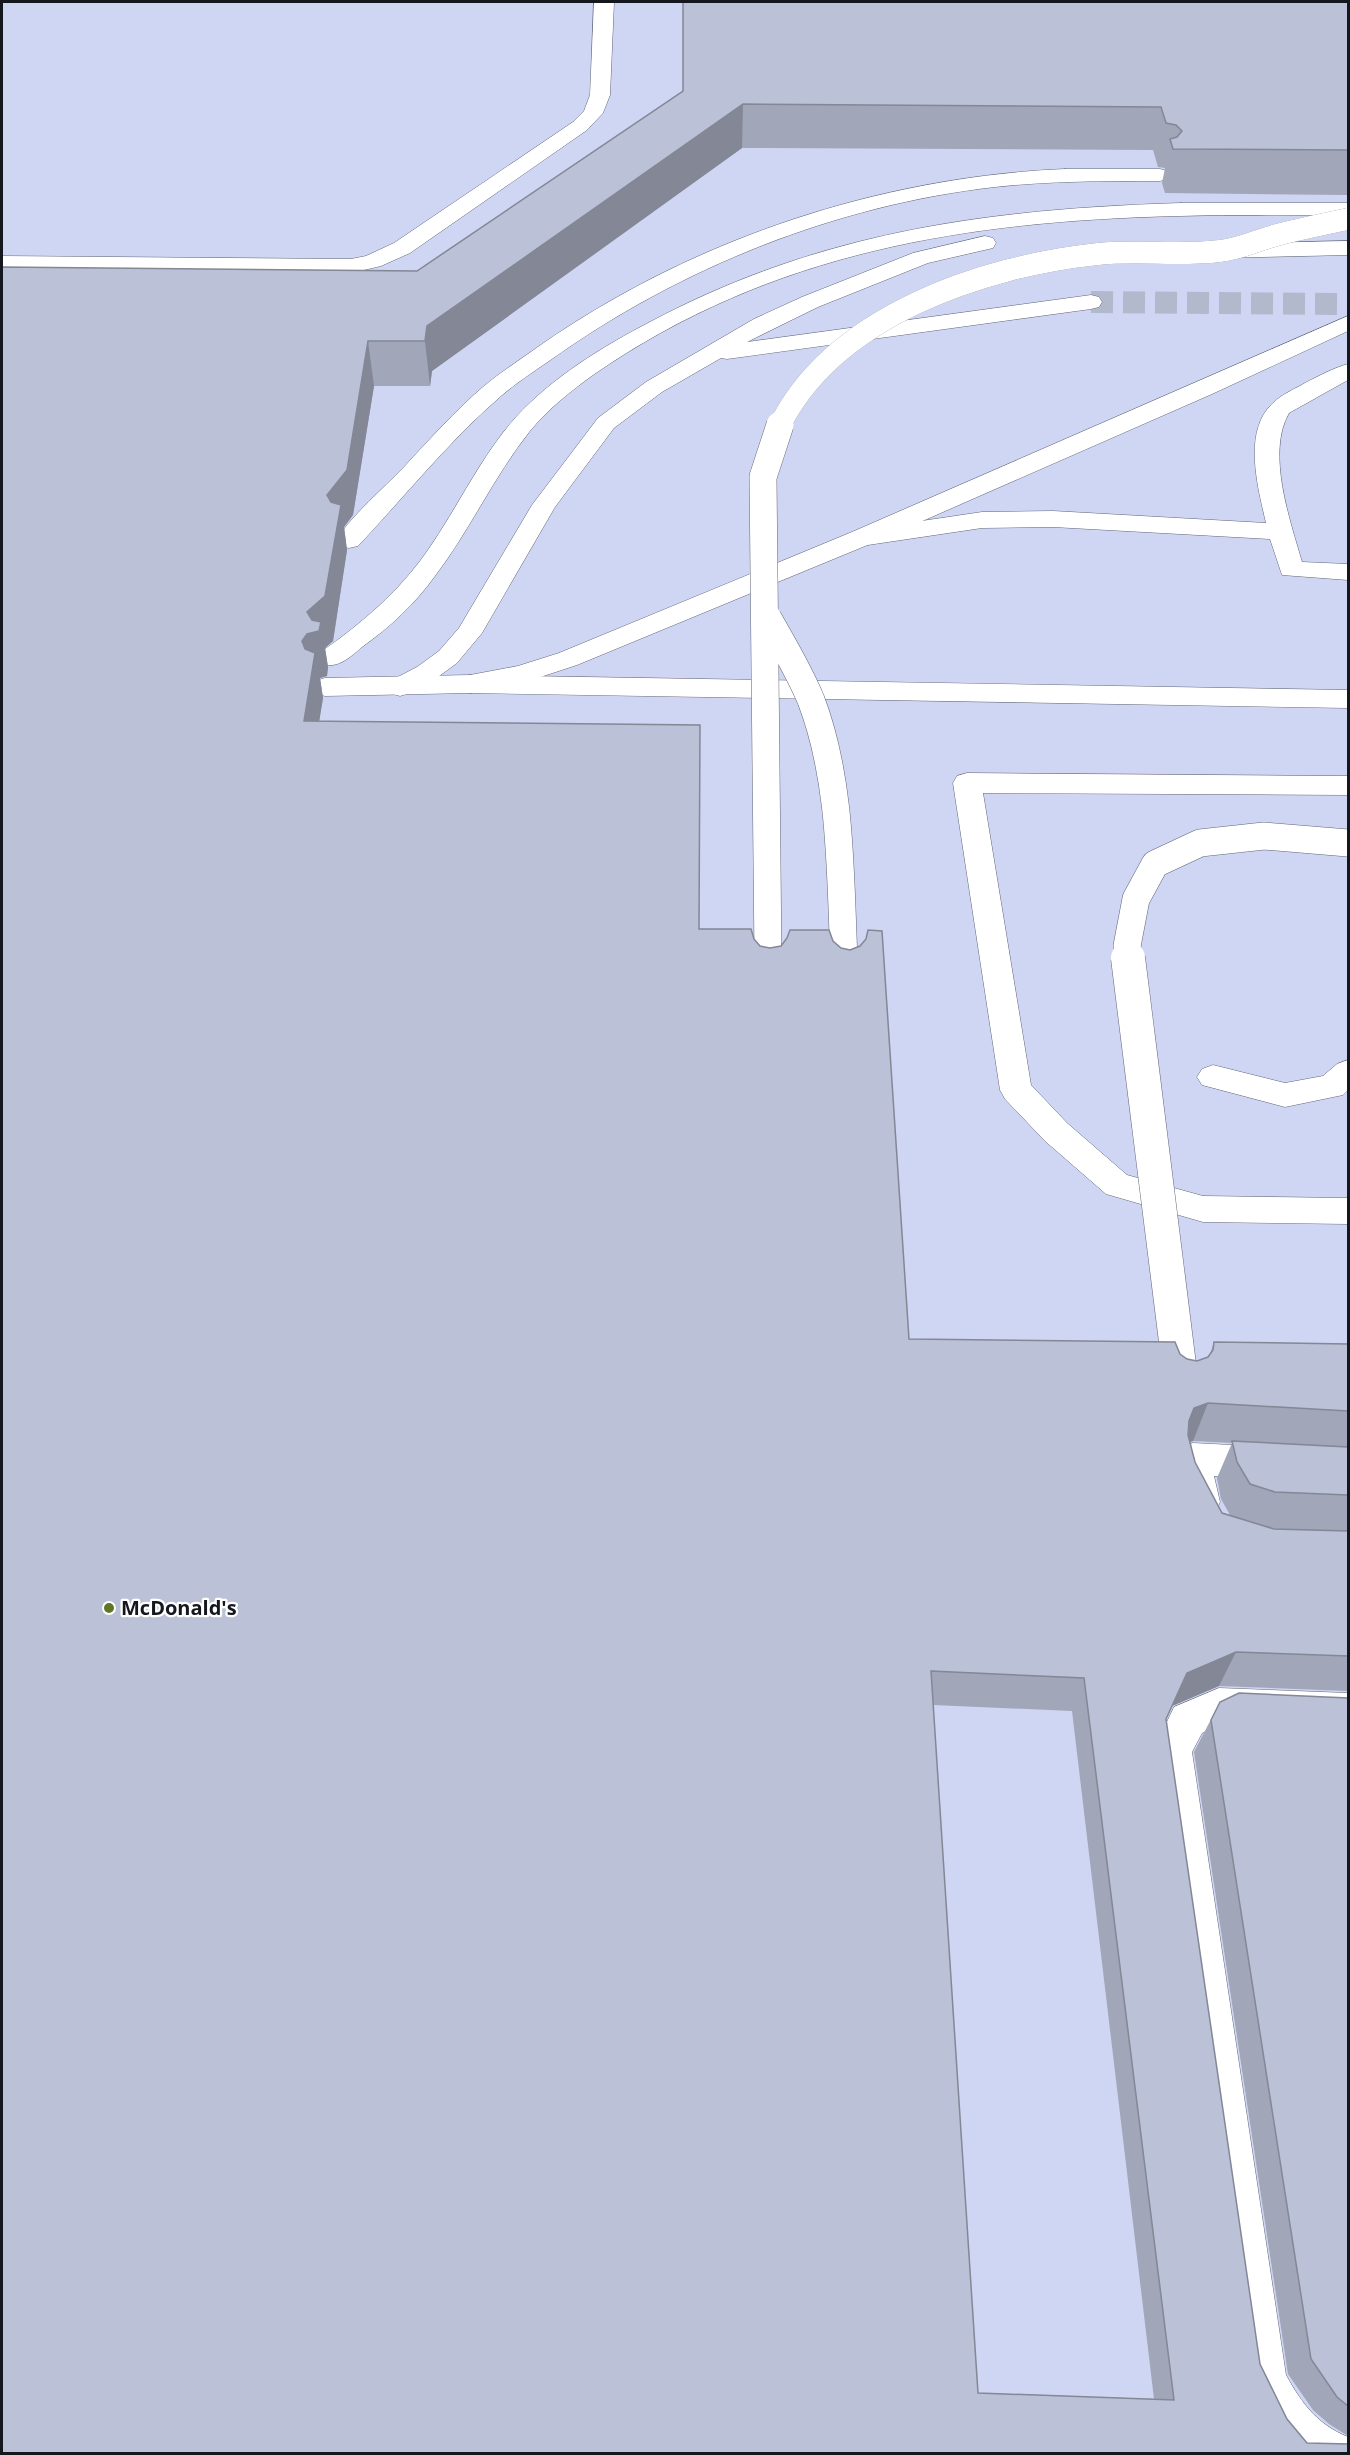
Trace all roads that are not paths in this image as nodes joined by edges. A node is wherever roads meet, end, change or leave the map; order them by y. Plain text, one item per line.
1 (604, 2) edge
2 (1160, 175) dead end
3 (1348, 209) edge
4 (1348, 219) edge
5 (1348, 226) edge
6 (1348, 248) edge
7 (1222, 251) junction
8 (2, 263) edge
9 (1090, 302) tunnel mouth
10 (1348, 323) edge
11 (711, 354) junction
12 (1348, 371) edge
13 (1281, 532) junction
14 (861, 538) junction
15 (349, 540) dead end
16 (1348, 572) edge
17 (765, 611) junction
18 (330, 658) dead end
19 (470, 684) junction
20 (325, 687) dead end
21 (400, 687) junction
22 (1348, 699) edge
23 (1348, 785) edge
24 (1348, 843) edge
25 (768, 973) edge
26 (845, 974) edge
27 (1348, 1072) edge
28 (1213, 1077) dead end
29 (1348, 1211) edge
30 (1180, 1381) edge
31 (1348, 1467) edge
32 (1220, 1535) edge
33 (1348, 1711) edge
34 (1334, 2454) edge

1 - 8 main road
2 - 15 main road
3 - 18 main road
4 - 7 main road, bridge
5 - 11 main road
6 - 7 main road, bridge
7 - 17 main road, bridge
9 - 11 main road
10 - 14 main road
11 - 21 main road
12 - 13 main road
13 - 14 main road
13 - 16 main road
14 - 19 main road
17 - 25 main road, bridge
17 - 26 main road, bridge
19 - 21 main road
19 - 22 main road
20 - 21 main road
23 - 29 main road
24 - 30 main road, bridge
27 - 28 main road
31 - 32 main road
33 - 34 main road

